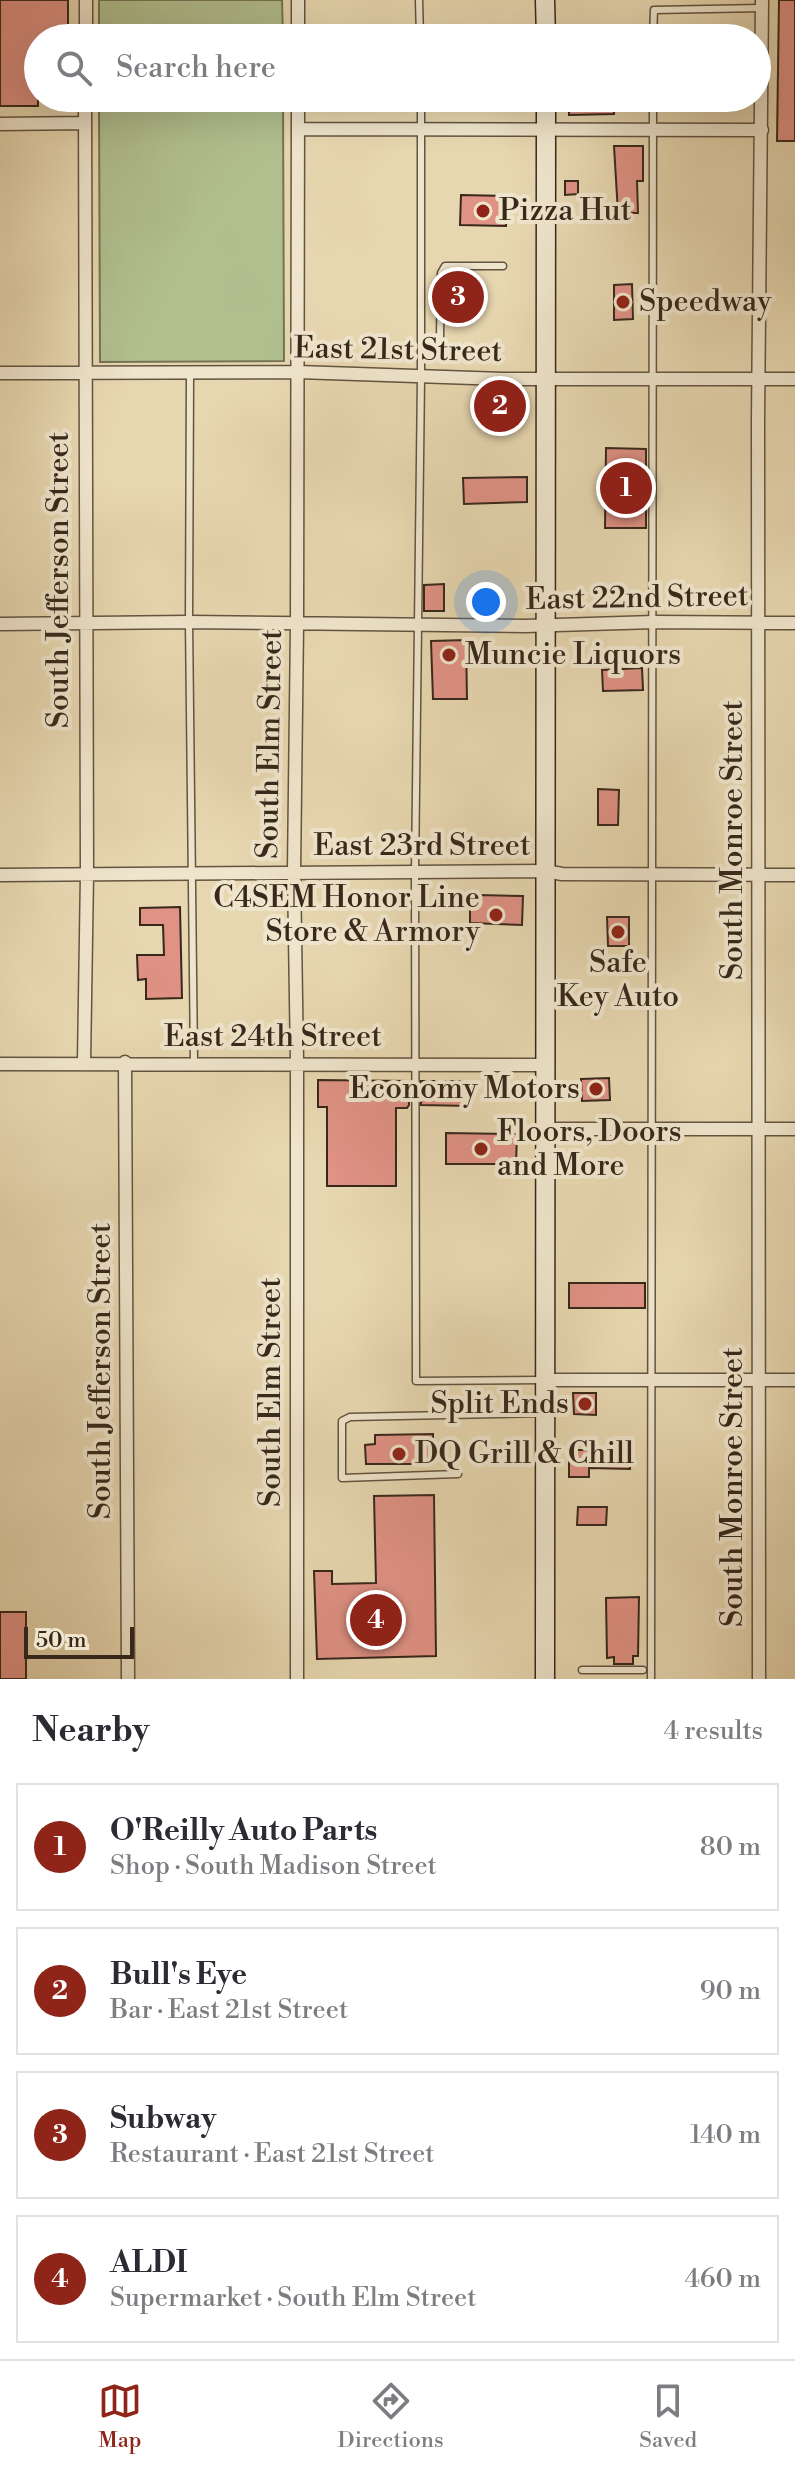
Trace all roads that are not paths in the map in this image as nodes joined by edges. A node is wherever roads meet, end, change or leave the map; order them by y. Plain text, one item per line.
1 (86, 0) edge
2 (298, 0) edge
3 (419, 0) edge
4 (545, 0) edge
5 (654, 0) edge
6 (762, 4) edge
7 (654, 10) junction
8 (86, 24) edge
9 (298, 24) edge
10 (420, 24) edge
11 (546, 24) edge
12 (654, 24) edge
13 (85, 112) edge
14 (298, 112) edge
15 (421, 112) edge
16 (546, 112) edge
17 (653, 112) edge
18 (762, 112) edge
19 (85, 123) junction
20 (0, 124) edge
21 (298, 129) junction
22 (422, 129) junction
23 (546, 130) junction
24 (653, 130) junction
25 (762, 130) junction
26 (503, 266) dead end
27 (440, 338) dead end
28 (298, 372) junction
29 (0, 373) edge
30 (86, 374) junction
31 (190, 374) junction
32 (421, 377) junction
33 (545, 379) junction
34 (652, 379) junction
35 (759, 379) junction
36 (795, 379) edge
37 (85, 622) junction
38 (189, 622) junction
39 (654, 622) junction
40 (758, 623) junction
41 (795, 623) edge
42 (0, 624) edge
43 (297, 625) junction
44 (418, 625) junction
45 (546, 625) junction
46 (545, 871) junction
47 (294, 872) junction
48 (192, 873) junction
49 (415, 873) junction
50 (87, 874) junction
51 (651, 874) junction
52 (0, 875) edge
53 (758, 875) junction
54 (795, 875) edge
55 (84, 1062) junction
56 (125, 1062) junction
57 (194, 1062) junction
58 (297, 1062) junction
59 (417, 1063) junction
60 (0, 1064) edge
61 (546, 1065) junction
62 (545, 1129) junction
63 (652, 1129) junction
64 (760, 1129) junction
65 (795, 1129) edge
66 (544, 1380) junction
67 (650, 1380) junction
68 (759, 1380) junction
69 (795, 1380) edge
70 (544, 1413) junction
71 (458, 1474) dead end
72 (582, 1670) dead end
73 (643, 1670) dead end
74 (128, 1679) edge
75 (297, 1679) edge
76 (545, 1679) edge
77 (651, 1679) edge
78 (759, 1679) edge

1 - 8 street
2 - 9 street
3 - 10 lane
4 - 11 main road
5 - 7 lane
6 - 7 lane
7 - 12 lane
13 - 19 street, South Jefferson Street
14 - 21 street, South Elm Street
15 - 22 lane
16 - 23 main road
17 - 24 lane
18 - 25 street, South Monroe Street
19 - 20 street
19 - 30 street, South Jefferson Street
21 - 22 street
21 - 28 street, South Elm Street
22 - 23 street
22 - 32 lane
23 - 24 street
23 - 33 main road
24 - 25 street
24 - 34 lane
25 - 35 street, South Monroe Street
26 - 27 lane
28 - 31 street, East 21st Street
28 - 32 street, East 21st Street
28 - 43 street, South Elm Street
29 - 30 street, East 21st Street
30 - 31 street, East 21st Street
30 - 37 street, South Jefferson Street
31 - 38 lane
32 - 33 street, East 21st Street
32 - 44 lane
33 - 34 street, East 21st Street
33 - 45 main road
34 - 35 street, East 21st Street
34 - 39 lane
35 - 36 street, East 21st Street
35 - 40 street, South Monroe Street
37 - 38 street, East 22nd Street
37 - 42 street, East 22nd Street
37 - 50 street, South Jefferson Street
38 - 43 street, East 22nd Street
38 - 48 lane
39 - 40 street, East 22nd Street
39 - 45 street, East 22nd Street
39 - 51 lane
40 - 41 street, East 22nd Street
40 - 53 street, South Monroe Street
43 - 44 street, East 22nd Street
43 - 47 street, South Elm Street
44 - 45 street, East 22nd Street
44 - 49 lane
45 - 46 main road
46 - 49 street, East 23rd Street
46 - 51 street, East 23rd Street
46 - 61 main road
47 - 48 street, East 23rd Street
47 - 49 street, East 23rd Street
47 - 58 street, South Elm Street
48 - 50 street, East 23rd Street
48 - 57 lane
49 - 59 lane
50 - 52 street, East 23rd Street
50 - 55 street, South Jefferson Street
51 - 53 street, East 23rd Street
51 - 63 lane
53 - 54 street, East 23rd Street
53 - 64 street, South Monroe Street
55 - 56 street, East 24th Street
55 - 60 street, East 24th Street
56 - 57 street, East 24th Street
56 - 74 street, South Jefferson Street
57 - 58 street, East 24th Street
58 - 59 street, East 24th Street
58 - 75 street, South Elm Street
59 - 61 street, East 24th Street
59 - 66 lane
61 - 62 main road
62 - 63 street
62 - 66 main road
63 - 64 street
63 - 67 lane
64 - 65 street
64 - 68 street, South Monroe Street
66 - 67 street
66 - 70 main road
67 - 68 street
67 - 77 lane
68 - 69 street
68 - 78 street, South Monroe Street
70 - 71 lane
70 - 76 main road
72 - 73 lane

